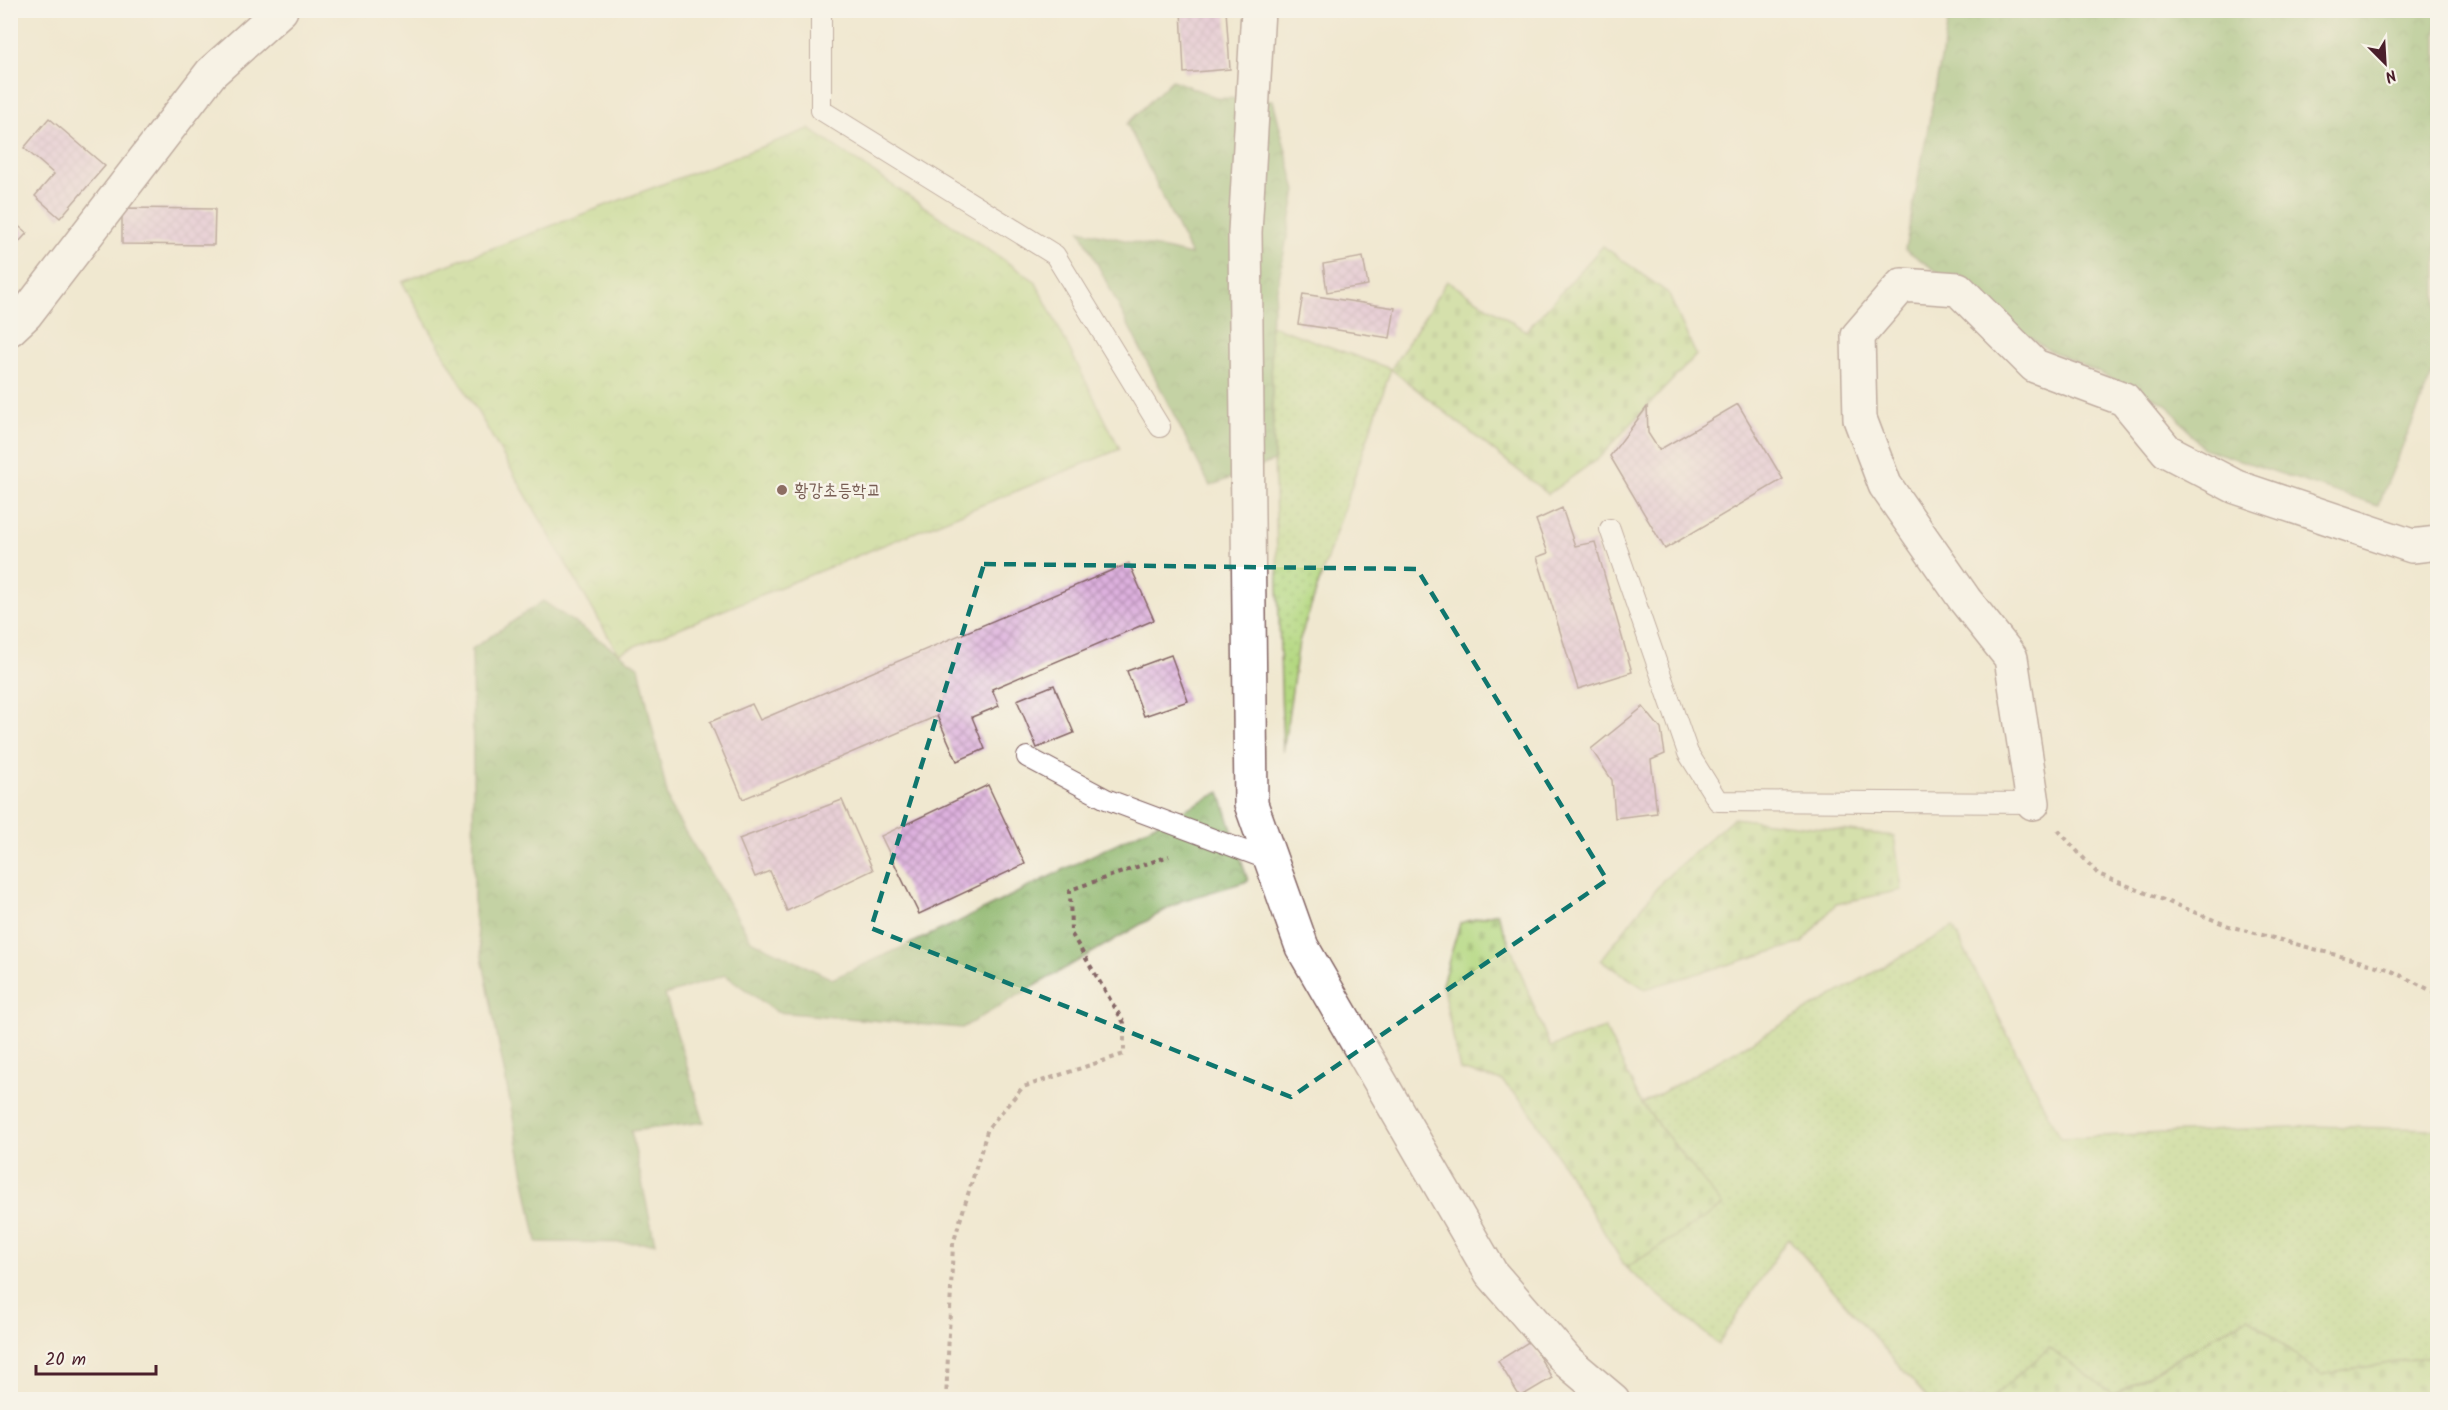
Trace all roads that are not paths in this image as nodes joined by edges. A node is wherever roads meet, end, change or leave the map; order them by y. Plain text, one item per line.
1 (281, 10) edge
2 (821, 10) edge
3 (1258, 10) edge
4 (10, 330) edge
5 (1160, 428) dead end
6 (1610, 529) dead end
7 (2438, 543) edge
8 (1027, 757) dead end
9 (2033, 803) joint
10 (1272, 861) junction
11 (1613, 1400) edge

1 - 4 street
2 - 5 lane
3 - 10 street
6 - 9 lane
7 - 9 street
8 - 10 lane
10 - 11 street

